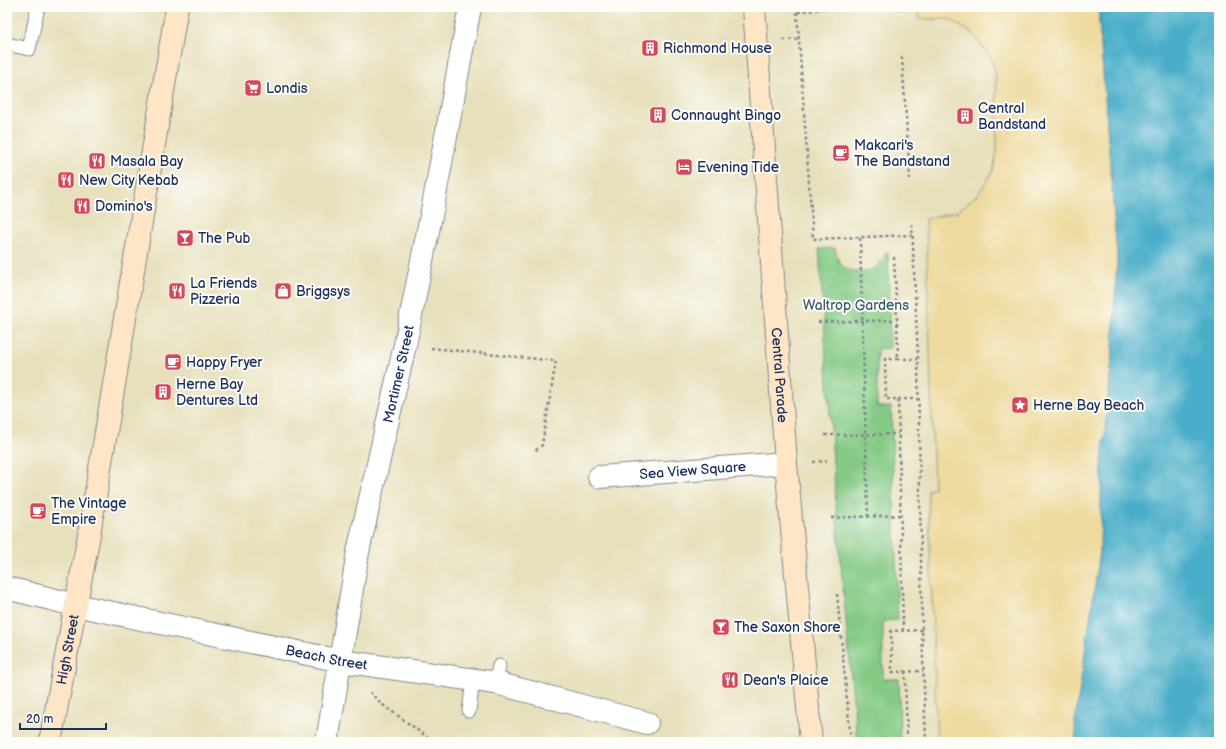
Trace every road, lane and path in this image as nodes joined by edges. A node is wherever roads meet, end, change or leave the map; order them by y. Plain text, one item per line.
1 (38, 7) edge
2 (176, 7) edge
3 (470, 7) edge
4 (754, 7) edge
5 (796, 7) edge
6 (837, 7) edge
7 (807, 9) edge
8 (797, 12) junction
9 (7, 44) edge
10 (902, 56) dead end
11 (910, 180) dead end
12 (912, 224) dead end
13 (913, 235) junction
14 (860, 238) junction
15 (894, 257) dead end
16 (897, 320) junction
17 (863, 321) junction
18 (818, 322) dead end
19 (405, 345) junction
20 (898, 359) junction
21 (918, 359) junction
22 (898, 399) junction
23 (918, 399) junction
24 (866, 434) junction
25 (898, 434) junction
26 (825, 435) dead end
27 (534, 452) dead end
28 (786, 463) junction
29 (599, 477) dead end
30 (900, 515) junction
31 (868, 516) junction
32 (831, 518) dead end
33 (7, 588) edge
34 (837, 594) dead end
35 (75, 605) junction
36 (903, 630) junction
37 (922, 630) junction
38 (341, 661) junction
39 (905, 671) junction
40 (924, 671) junction
41 (473, 680) junction
42 (469, 711) dead end
43 (647, 723) dead end
44 (50, 742) edge
45 (327, 742) edge
46 (434, 742) edge
47 (811, 742) edge
48 (851, 742) edge
49 (907, 742) edge
50 (926, 742) edge

1 - 9 lane
2 - 35 main road, High Street
3 - 19 street, Mortimer Street
4 - 28 main road, Central Parade
5 - 8 path
6 - 7 path
7 - 8 path
8 - 14 path
10 - 11 path
12 - 13 path
13 - 14 path
13 - 21 path
14 - 17 path
15 - 16 path
16 - 17 path
16 - 20 path
17 - 18 path
17 - 24 path
19 - 27 path
19 - 38 street, Mortimer Street
20 - 21 path
20 - 22 path
21 - 23 path
22 - 23 path
22 - 25 path
23 - 37 path
24 - 25 path
24 - 26 path
24 - 31 path
25 - 30 path
28 - 29 street, Sea View Square
28 - 47 main road, Central Parade
30 - 31 path
30 - 36 path
31 - 32 path
33 - 35 street, Beach Street
34 - 48 path
35 - 38 street, Beach Street
35 - 44 main road, High Street
36 - 37 path
36 - 39 path
37 - 40 path
38 - 41 street, Beach Street
38 - 45 street, Mortimer Street
38 - 46 path
39 - 40 path
39 - 49 path
40 - 50 path
41 - 42 lane
41 - 43 street, Beach Street

